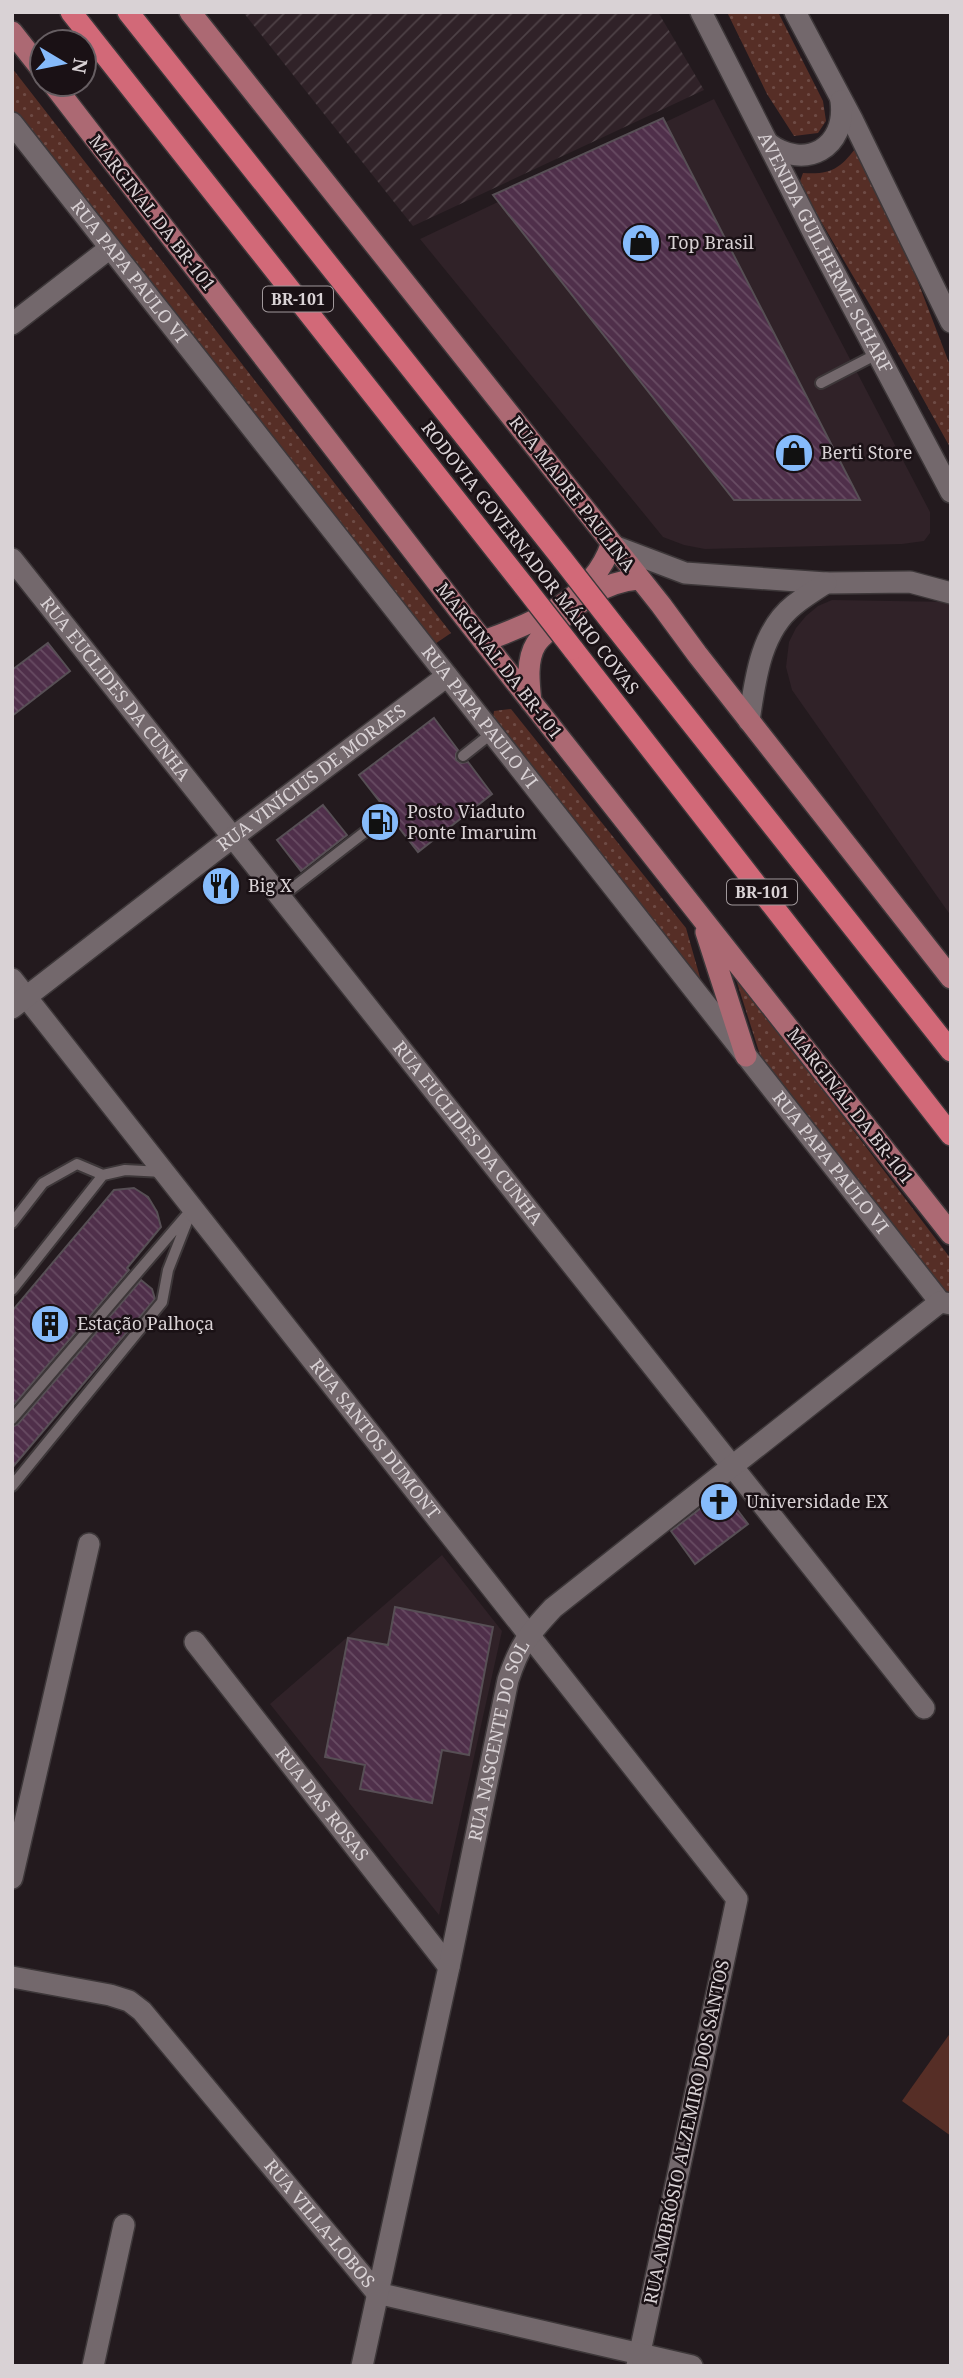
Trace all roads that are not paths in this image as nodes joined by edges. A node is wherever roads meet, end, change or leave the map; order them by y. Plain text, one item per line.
1 (71, 12) edge
2 (128, 12) edge
3 (190, 12) edge
4 (701, 12) edge
5 (795, 12) edge
6 (12, 32) edge
7 (28, 52) edge
8 (64, 98) edge
9 (842, 102) junction
10 (12, 123) edge
11 (768, 143) junction
12 (110, 248) junction
13 (951, 322) edge
14 (12, 324) edge
15 (877, 354) junction
16 (821, 383) dead end
17 (951, 492) edge
18 (611, 545) junction
19 (12, 559) edge
20 (951, 575) edge
21 (638, 579) junction
22 (910, 582) junction
23 (825, 583) junction
24 (951, 593) edge
25 (484, 641) junction
26 (447, 676) junction
27 (531, 702) junction
28 (748, 721) junction
29 (492, 733) junction
30 (463, 756) dead end
31 (388, 814) dead end
32 (234, 836) junction
33 (281, 897) junction
34 (701, 917) junction
35 (951, 978) edge
36 (12, 979) edge
37 (19, 1002) edge
38 (951, 1051) edge
39 (746, 1056) junction
40 (951, 1135) edge
41 (163, 1172) junction
42 (103, 1175) junction
43 (192, 1209) junction
44 (12, 1223) edge
45 (951, 1234) edge
46 (12, 1290) edge
47 (945, 1303) edge
48 (12, 1419) edge
49 (731, 1465) junction
50 (12, 1486) edge
51 (89, 1544) dead end
52 (528, 1635) junction
53 (195, 1642) dead end
54 (924, 1708) dead end
55 (12, 1878) edge
56 (737, 1899) joint
57 (449, 1967) junction
58 (12, 1977) edge
59 (124, 2224) dead end
60 (377, 2293) junction
61 (639, 2360) edge
62 (93, 2366) edge
63 (362, 2366) edge
64 (692, 2366) edge

1 - 40 highway, RODOVIA GOVERNADOR MÁRIO COVAS / BR-101, bridge
2 - 38 highway, RODOVIA GOVERNADOR MÁRIO COVAS / BR-101, bridge
3 - 18 main road, RUA MADRE PAULINA
4 - 11 street, AVENIDA GUILHERME SCHARF
5 - 9 street
6 - 7 main road
8 - 25 main road, MARGINAL DA BR-101
9 - 11 street
9 - 13 street
10 - 12 street, RUA PAPA PAULO VI
11 - 15 street, AVENIDA GUILHERME SCHARF
12 - 14 street
12 - 26 street, RUA PAPA PAULO VI
15 - 16 lane
15 - 17 street, AVENIDA GUILHERME SCHARF
18 - 21 main road, RUA MADRE PAULINA
18 - 23 street
18 - 25 main road
19 - 32 street, RUA EUCLIDES DA CUNHA
20 - 22 street
21 - 27 main road
21 - 28 main road, RUA MADRE PAULINA
22 - 23 street
22 - 24 street
23 - 28 street
25 - 27 main road, MARGINAL DA BR-101
26 - 29 street, RUA PAPA PAULO VI
26 - 32 street, RUA VINÍCIUS DE MORAES
27 - 34 main road, MARGINAL DA BR-101
28 - 35 main road, RUA MADRE PAULINA
29 - 30 lane
29 - 39 street, RUA PAPA PAULO VI
31 - 33 lane
32 - 33 street, RUA EUCLIDES DA CUNHA
32 - 37 street, RUA VINÍCIUS DE MORAES
33 - 49 street, RUA EUCLIDES DA CUNHA
34 - 39 main road
34 - 45 main road, MARGINAL DA BR-101
36 - 37 street, RUA SANTOS DUMONT
37 - 41 street, RUA SANTOS DUMONT
39 - 47 street, RUA PAPA PAULO VI
41 - 42 lane
41 - 43 street, RUA SANTOS DUMONT
42 - 44 lane
42 - 46 lane
43 - 48 lane
43 - 50 lane
43 - 52 street, RUA SANTOS DUMONT
47 - 49 street, RUA NASCENTE DO SOL
49 - 52 street, RUA NASCENTE DO SOL
49 - 54 street, RUA EUCLIDES DA CUNHA
51 - 55 street
52 - 56 street, RUA SANTOS DUMONT
52 - 57 street, RUA NASCENTE DO SOL
53 - 57 street, RUA DAS ROSAS
56 - 61 street, RUA AMBRÓSIO ALZEMIRO DOS SANTOS
57 - 60 street, RUA NASCENTE DO SOL
58 - 60 street, RUA VILLA-LOBOS
59 - 62 street
60 - 61 street, RUA VILLA-LOBOS
60 - 63 street, RUA NASCENTE DO SOL
61 - 64 street, RUA VILLA-LOBOS

